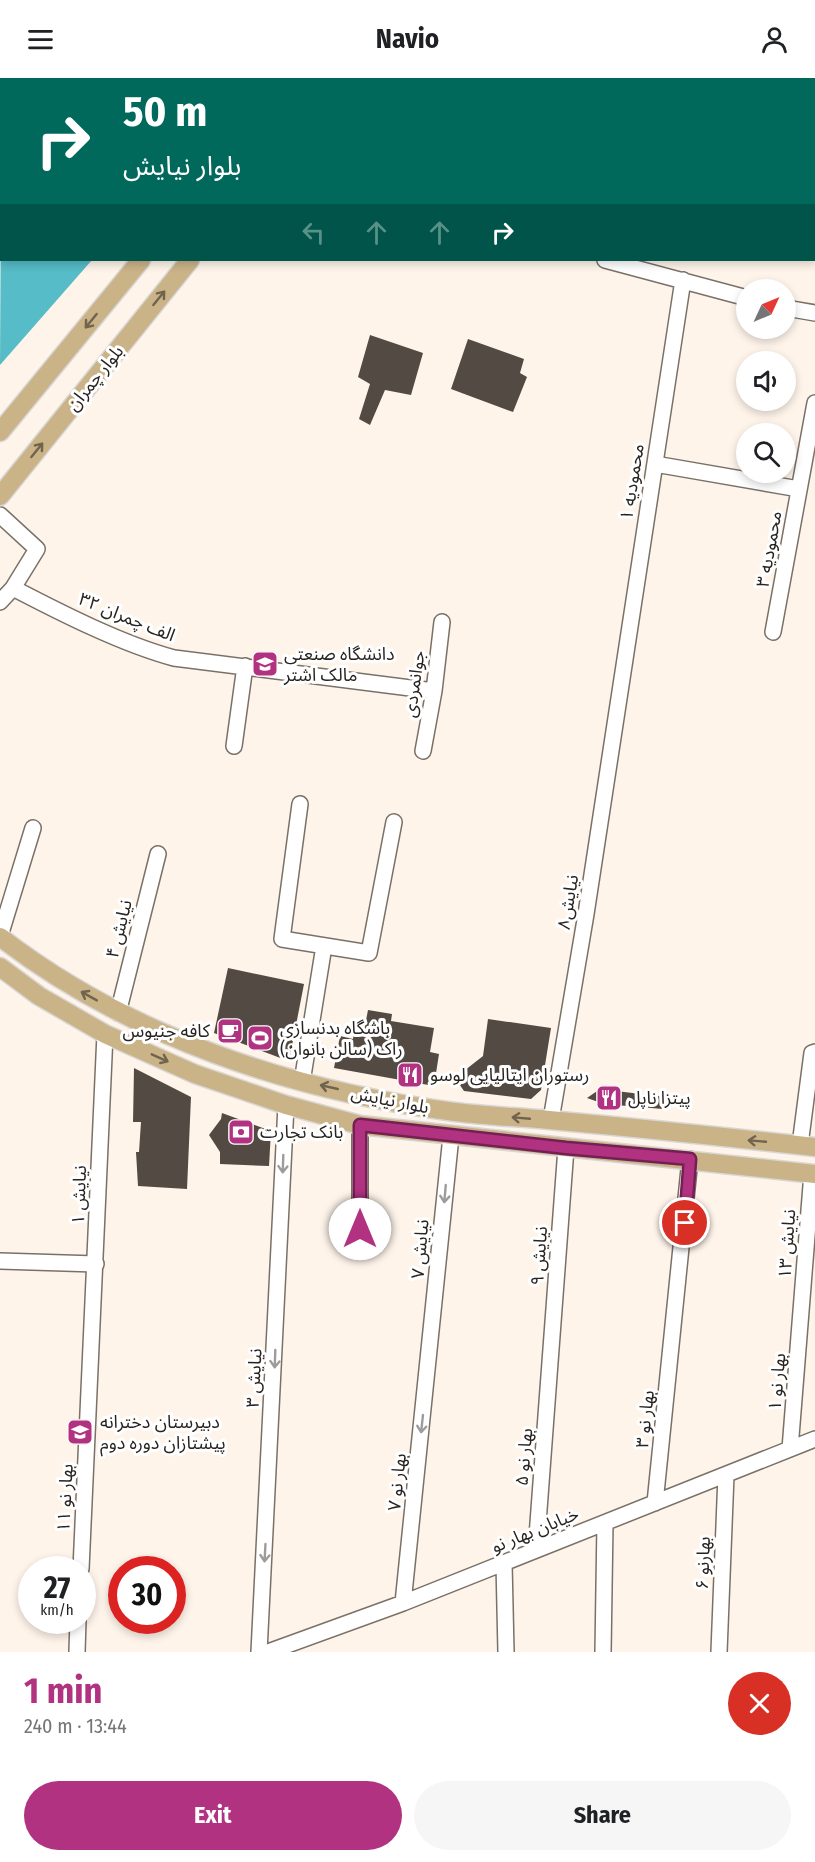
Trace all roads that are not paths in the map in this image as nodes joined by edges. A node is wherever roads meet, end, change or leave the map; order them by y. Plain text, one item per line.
1 (140, 261) edge
2 (189, 261) edge
3 (609, 261) edge
4 (682, 280) junction
5 (736, 295) edge
6 (796, 310) edge
7 (815, 313) edge
8 (815, 403) edge
9 (0, 432) edge
10 (654, 465) junction
11 (800, 489) junction
12 (0, 496) edge
13 (0, 515) edge
14 (13, 588) junction
15 (0, 602) edge
16 (441, 622) dead end
17 (773, 632) dead end
18 (245, 666) junction
19 (620, 689) joint
20 (434, 691) junction
21 (234, 746) dead end
22 (423, 751) dead end
23 (300, 804) dead end
24 (394, 822) dead end
25 (33, 828) dead end
26 (158, 854) dead end
27 (0, 936) edge
28 (324, 946) junction
29 (0, 967) edge
30 (118, 1013) junction
31 (105, 1034) junction
32 (814, 1053) edge
33 (302, 1082) junction
34 (286, 1106) junction
35 (550, 1120) junction
36 (360, 1125) junction
37 (451, 1136) junction
38 (807, 1146) edge
39 (566, 1148) junction
40 (690, 1159) junction
41 (813, 1173) edge
42 (360, 1229) dead end
43 (0, 1261) edge
44 (96, 1264) junction
45 (802, 1318) joint
46 (92, 1357) joint
47 (429, 1366) joint
48 (551, 1366) joint
49 (815, 1440) edge
50 (790, 1449) junction
51 (726, 1475) junction
52 (655, 1503) junction
53 (605, 1523) junction
54 (536, 1550) junction
55 (82, 1556) edge
56 (504, 1563) junction
57 (403, 1603) junction
58 (78, 1634) edge
59 (77, 1652) edge
60 (260, 1652) edge
61 (268, 1652) edge
62 (506, 1652) edge
63 (603, 1652) edge
64 (719, 1652) edge

1 -> 9 main road
12 -> 2 main road, بلوار چمران
3 - 4 street
4 - 5 street
4 - 10 street, ۱ محمودیه
6 - 7 street
8 - 11 street, ۳ محمودیه
10 - 11 street
10 - 19 street, ۱ محمودیه
11 - 17 street, ۳ محمودیه
13 - 14 street
14 - 15 street
14 - 18 street, ۳۲ الف چمران
16 - 20 street, جوانمردی
18 - 20 street, ۳۲ الف چمران
18 - 21 street
19 - 35 street, نیایش۸
20 - 22 street, جوانمردی
23 - 28 street
24 - 28 street
25 - 27 street
26 - 30 street, نیایش ۴
30 -> 27 main road, بلوار نیایش
28 - 33 street
29 - 31 main road, بلوار نیایش
30 - 33 main road, بلوار نیایش
31 -> 34 main road, بلوار نیایش
31 - 44 street, نیایش ۱
32 - 38 street
35 -> 33 main road, بلوار نیایش
34 - 36 main road, بلوار نیایش
34 -> 60 street, نیایش ۳
38 -> 35 main road, بلوار نیایش
36 - 37 main road, بلوار نیایش
36 - 42 street
37 - 39 main road, بلوار نیایش
37 -> 47 street, نیایش ۷
39 - 40 main road, بلوار نیایش
39 - 48 street, نیایش ۹
40 - 41 main road, بلوار نیایش
40 - 52 street, ۳ بهار نو
41 - 45 street, نیایش ۱۳
43 - 44 street
44 - 46 street, نیایش ۱
45 - 50 street, ۱ بهار نو
46 - 55 street, ۱۱ بهار نو
47 -> 57 street, ۷ بهار نو
48 - 54 street, ۵ بهار نو
49 - 50 street, خیابان بهار نو
50 - 51 street, خیابان بهار نو
51 - 52 street, خیابان بهار نو
51 - 64 street, ۶ بهارنو
52 - 53 street, خیابان بهار نو
53 - 54 street, خیابان بهار نو
53 - 63 street
54 - 56 street, خیابان بهار نو
56 - 57 street, خیابان بهار نو
56 - 62 street
57 - 61 street, خیابان بهار نو
58 - 59 street

